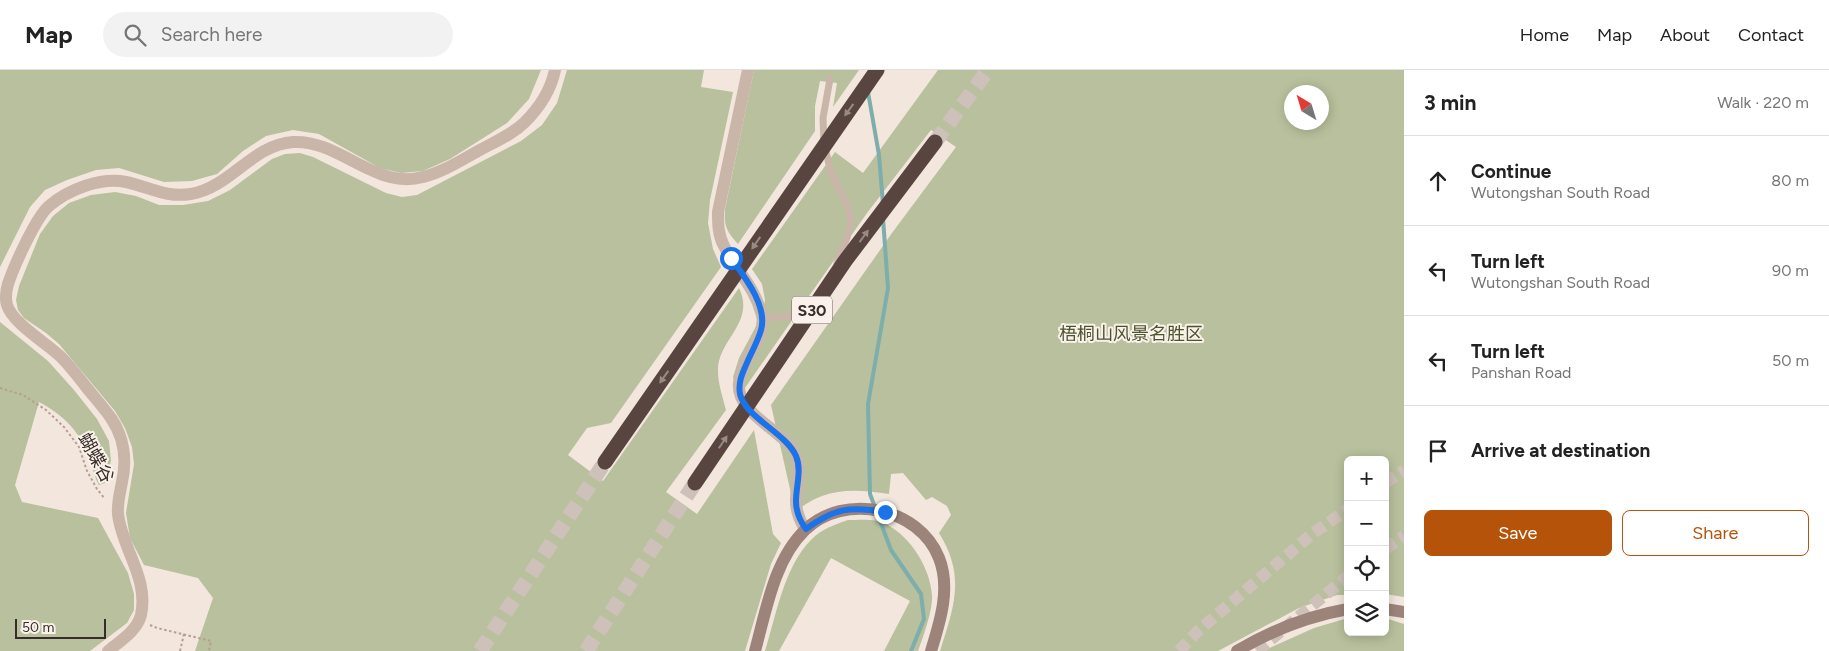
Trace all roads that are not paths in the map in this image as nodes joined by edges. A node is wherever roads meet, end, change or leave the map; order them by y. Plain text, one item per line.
1 (555, 70) edge
2 (748, 70) edge
3 (877, 70) edge
4 (830, 79) dead end
5 (935, 142) tunnel mouth
6 (763, 318) junction
7 (605, 462) tunnel mouth
8 (695, 483) tunnel mouth
9 (806, 529) junction
10 (1344, 610) edge
11 (1389, 610) edge
12 (1404, 612) edge
13 (108, 651) edge
14 (754, 651) edge
15 (931, 651) edge
16 (1237, 651) edge

1 - 13 street
2 - 6 street
3 -> 7 highway, bridge
4 - 6 lane
8 -> 5 highway, S30, bridge
6 - 9 street
9 - 14 main road
9 - 15 main road
10 - 16 main road
11 - 12 main road

